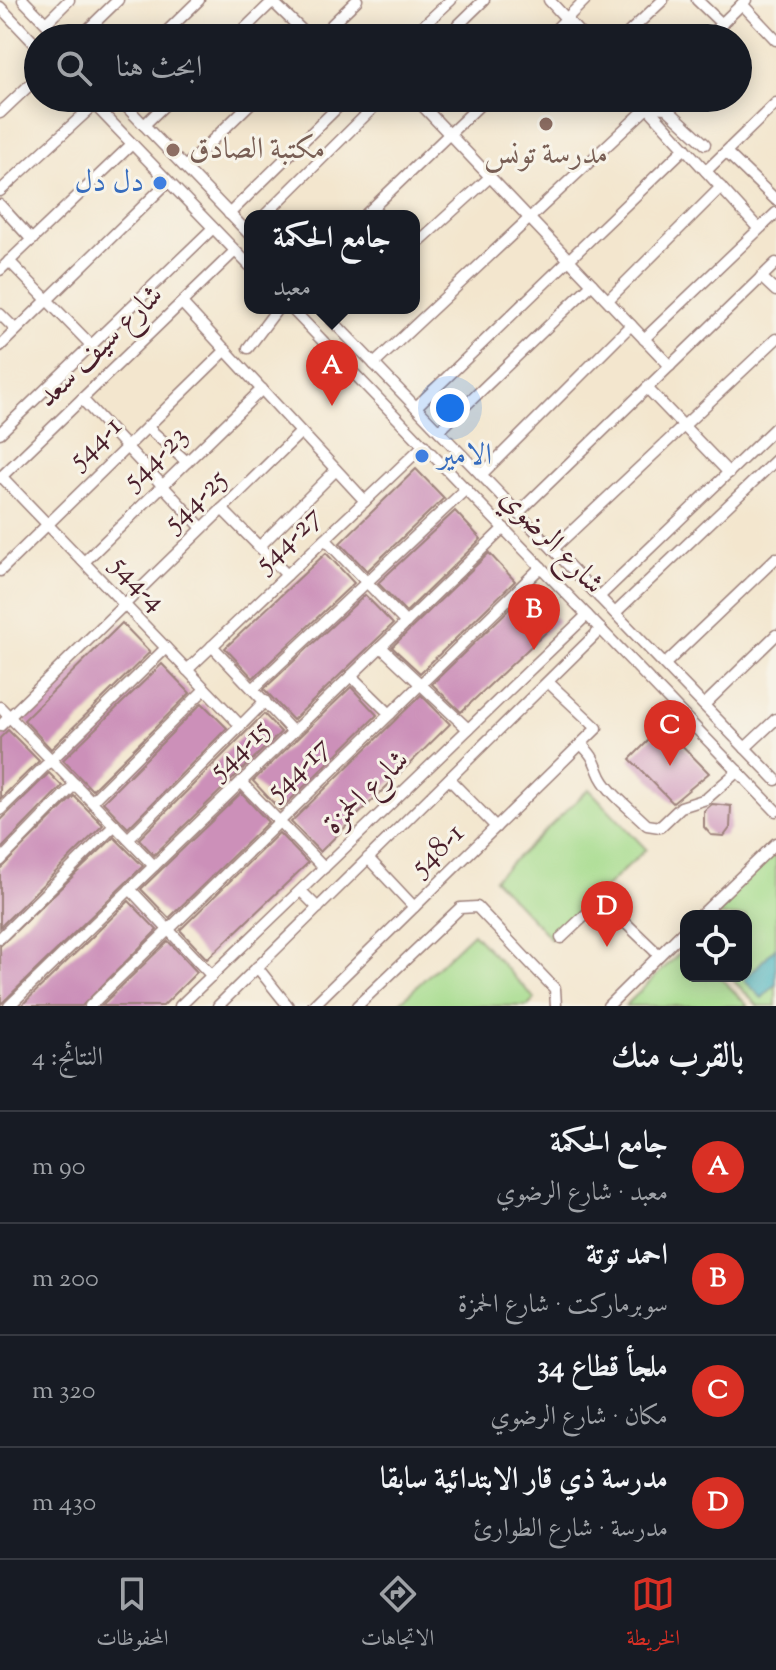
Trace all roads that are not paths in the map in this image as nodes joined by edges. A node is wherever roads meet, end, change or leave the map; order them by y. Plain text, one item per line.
1 (23, 0) edge
2 (69, 0) edge
3 (118, 0) edge
4 (199, 0) edge
5 (357, 0) edge
6 (451, 0) edge
7 (549, 0) edge
8 (585, 0) edge
9 (663, 0) edge
10 (697, 0) edge
11 (274, 1) edge
12 (480, 1) edge
13 (744, 2) edge
14 (0, 7) edge
15 (37, 15) junction
16 (567, 19) junction
17 (46, 23) joint
18 (28, 24) edge
19 (93, 24) edge
20 (174, 24) edge
21 (250, 24) edge
22 (296, 24) edge
23 (332, 24) edge
24 (425, 24) edge
25 (458, 24) edge
26 (562, 24) edge
27 (571, 24) edge
28 (638, 24) edge
29 (722, 24) joint
30 (22, 30) edge
31 (776, 40) edge
32 (24, 90) edge
33 (776, 103) edge
34 (80, 112) edge
35 (101, 112) edge
36 (131, 112) edge
37 (157, 112) edge
38 (242, 112) edge
39 (333, 112) edge
40 (369, 112) edge
41 (429, 112) edge
42 (473, 112) edge
43 (633, 112) edge
44 (654, 112) edge
45 (670, 112) edge
46 (0, 113) edge
47 (144, 125) junction
48 (450, 134) junction
49 (132, 144) junction
50 (705, 144) dead end
51 (685, 148) junction
52 (726, 152) junction
53 (185, 167) junction
54 (706, 171) junction
55 (490, 177) junction
56 (168, 182) junction
57 (721, 187) junction
58 (0, 191) edge
59 (774, 194) edge
60 (0, 205) edge
61 (270, 210) edge
62 (370, 210) edge
63 (776, 213) edge
64 (229, 214) junction
65 (529, 217) junction
66 (213, 228) junction
67 (244, 228) edge
68 (758, 228) junction
69 (32, 240) junction
70 (420, 241) edge
71 (235, 251) junction
72 (244, 260) edge
73 (569, 260) junction
74 (9, 261) junction
75 (776, 263) edge
76 (0, 270) edge
77 (761, 277) junction
78 (592, 284) junction
79 (776, 291) edge
80 (48, 299) junction
81 (608, 300) junction
82 (182, 303) junction
83 (0, 314) edge
84 (274, 314) edge
85 (297, 314) edge
86 (326, 314) edge
87 (341, 314) edge
88 (333, 321) junction
89 (631, 325) junction
90 (16, 330) junction
91 (644, 339) junction
92 (776, 339) edge
93 (0, 346) edge
94 (92, 346) junction
95 (248, 348) dead end
96 (226, 350) junction
97 (374, 364) junction
98 (670, 366) junction
99 (647, 388) junction
100 (262, 389) junction
101 (82, 399) junction
102 (413, 404) junction
103 (395, 416) junction
104 (683, 426) junction
105 (147, 427) junction
106 (776, 427) edge
107 (439, 431) junction
108 (301, 432) junction
109 (0, 433) edge
110 (424, 445) junction
111 (127, 447) junction
112 (187, 462) junction
113 (773, 468) edge
114 (336, 470) junction
115 (729, 473) junction
116 (481, 475) junction
117 (1, 477) edge
118 (162, 486) junction
119 (466, 489) junction
120 (365, 501) junction
121 (222, 509) junction
122 (518, 513) junction
123 (48, 524) junction
124 (202, 528) junction
125 (504, 528) junction
126 (325, 539) junction
127 (259, 547) junction
128 (553, 549) junction
129 (776, 558) edge
130 (84, 562) junction
131 (541, 567) junction
132 (0, 571) edge
133 (287, 575) junction
134 (367, 582) junction
135 (599, 597) junction
136 (124, 604) junction
137 (615, 613) junction
138 (587, 615) junction
139 (406, 623) junction
140 (601, 629) junction
141 (776, 635) edge
142 (212, 646) junction
143 (381, 647) junction
144 (166, 648) junction
145 (665, 664) junction
146 (187, 670) junction
147 (351, 676) junction
148 (548, 682) junction
149 (421, 684) junction
150 (205, 689) junction
151 (253, 689) junction
152 (265, 701) junction
153 (704, 705) junction
154 (0, 707) edge
155 (390, 714) junction
156 (10, 717) junction
157 (776, 719) edge
158 (240, 725) junction
159 (0, 726) edge
160 (468, 729) junction
161 (293, 732) junction
162 (581, 744) junction
163 (745, 748) junction
164 (51, 760) junction
165 (738, 771) junction
166 (774, 778) edge
167 (449, 779) junction
168 (241, 782) junction
169 (75, 784) junction
170 (755, 789) junction
171 (92, 801) junction
172 (0, 810) edge
173 (776, 811) edge
174 (280, 821) junction
175 (115, 825) junction
176 (496, 827) junction
177 (128, 839) junction
178 (776, 843) edge
179 (368, 858) junction
180 (0, 861) edge
181 (154, 866) junction
182 (324, 868) junction
183 (130, 889) junction
184 (301, 891) junction
185 (414, 907) junction
186 (318, 908) junction
187 (706, 910) edge
188 (168, 929) junction
189 (680, 935) edge
190 (0, 938) edge
191 (561, 938) dead end
192 (659, 955) junction
193 (257, 967) junction
194 (212, 976) junction
195 (9, 1006) edge
196 (90, 1006) edge
197 (180, 1006) edge
198 (218, 1006) edge
199 (288, 1006) edge
200 (313, 1006) edge
201 (357, 1006) edge
202 (556, 1006) edge
203 (608, 1006) edge

1 - 15 street
2 - 17 street
3 - 19 street
4 - 20 street
5 - 23 street
6 - 24 street
7 - 16 street
8 - 16 street
9 - 28 street
10 - 29 street
11 - 21 street
11 - 22 street
12 - 25 street
13 - 29 street
13 - 31 street
14 - 30 street
15 - 17 street
15 - 18 street
16 - 26 street
16 - 27 street
32 - 46 street
33 - 52 street
34 - 58 street
35 - 49 street
36 - 47 street
37 - 47 street
38 - 53 street
39 - 64 street
40 - 61 street
41 - 48 street
42 - 48 street
43 - 65 street
44 - 51 street
45 - 50 street
47 - 53 street
48 - 55 street
48 - 62 street
49 - 56 street
49 - 69 street
51 - 54 street
51 - 73 street
52 - 54 street
52 - 59 street
53 - 64 street
54 - 57 street
55 - 65 street
55 - 70 street
56 - 66 street
56 - 80 street
57 - 68 street
57 - 81 street
60 - 69 street
63 - 68 street
64 - 67 street
65 - 73 street
65 - 97 street
66 - 71 street
66 - 94 street, شارع سيف سعد
68 - 91 street
69 - 74 street
71 - 72 street
71 - 82 street, شارع سيف سعد
73 - 78 street
73 - 102 street
74 - 76 street
74 - 80 street
75 - 77 street
77 - 79 street
77 - 98 street
78 - 81 street
78 - 107 street
80 - 90 street
80 - 94 street
81 - 89 street
82 - 96 street
82 - 101 street, شارع سيف سعد
83 - 90 street
84 - 95 street
85 - 103 street, شارع الرضوي
86 - 88 street, شارع الرضوي
87 - 88 street
88 - 97 street, شارع الرضوي
89 - 91 street
89 - 116 street
90 - 93 street
91 - 98 street
92 - 104 street
94 - 109 street, شارع سيف سعد
96 - 100 street
96 - 105 street, 544-1
97 - 102 street, شارع الرضوي
98 - 99 street
99 - 104 street
99 - 122 street
100 - 108 street
100 - 112 street, 544-23
101 - 111 street
101 - 117 street, شارع سيف سعد
102 - 103 street
102 - 107 street, شارع الرضوي
103 - 110 street, شارع الرضوي
104 - 115 street
104 - 128 street
105 - 111 street, 544-1
105 - 112 street
106 - 115 street
107 - 116 street, شارع الرضوي
108 - 114 street
108 - 121 street, 544-25
110 - 119 street, شارع الرضوي
110 - 120 street, 544-27
111 - 118 street
111 - 123 street, 544-1
112 - 118 street, 544-23
113 - 137 street
114 - 120 street
114 - 127 street
115 - 135 street
116 - 122 street, شارع الرضوي
117 - 123 street, 544-4
118 - 124 street
118 - 130 street, 544-23
119 - 125 street, شارع الرضوي
119 - 134 street
120 - 126 street, 544-27
121 - 124 street, 544-25
121 - 127 street
122 - 128 street, شارع الرضوي
123 - 130 street, 544-4
123 - 132 street, 544-1
124 - 136 street, 544-25
125 - 131 street, شارع الرضوي
125 - 139 street, 544-15
126 - 133 street, 544-27
126 - 134 street
127 - 133 street
128 - 135 street, شارع الرضوي
129 - 145 street
130 - 136 street, 544-4
131 - 138 street, شارع الرضوي
131 - 149 street, 544-17
133 - 142 street, 544-27
134 - 139 street
134 - 151 street
135 - 137 street, شارع الرضوي
136 - 144 street, 544-4
136 - 156 street, 544-25
137 - 145 street, شارع الرضوي
138 - 140 street, شارع الرضوي
138 - 160 street, شارع الحمزة
139 - 143 street, 544-15
140 - 148 street, شارع الحمزة
140 - 165 street, شارع الرضوي
141 - 153 street
142 - 146 street, 544-27
142 - 151 street
143 - 147 street, 544-15
143 - 149 street
144 - 146 street, 544-4
144 - 164 street
145 - 153 street, شارع الرضوي
146 - 150 street, 544-4
147 - 155 street
147 - 161 street, 544-15
148 - 162 street, 548-1
148 - 167 street, شارع الحمزة
149 - 155 street, 544-17
149 - 160 street
150 - 158 street, 544-4
150 - 171 street
151 - 152 street
152 - 158 street
152 - 161 street
153 - 163 street, شارع الرضوي
154 - 156 street
155 - 174 street, 544-17
156 - 159 street, 544-25
156 - 164 street
157 - 163 street
158 - 177 street
160 - 182 street, شارع الحمزة
161 - 168 street, 544-15
162 - 165 street
162 - 176 street, 548-1
163 - 166 street, شارع الرضوي
164 - 169 street
164 - 172 street
165 - 170 street, شارع الرضوي
166 - 170 street
167 - 176 street
167 - 179 street, شارع الحمزة
168 - 174 street
168 - 181 street, 544-15
169 - 171 street
169 - 180 street
170 - 173 street, شارع الرضوي
171 - 175 street
174 - 182 street
174 - 188 street, 544-17
175 - 177 street
175 - 190 street
176 - 185 street, 548-1
177 - 181 street
178 - 187 street
179 - 185 street
179 - 186 street, شارع الحمزة
181 - 183 street, 544-15
182 - 184 street, شارع الحمزة
183 - 188 street
183 - 195 street, 544-15
184 - 186 street
184 - 194 street, شارع الحمزة
185 - 200 street, 548-1
186 - 193 street, شارع الحمزة
188 - 194 street
188 - 196 street, 544-17
189 - 192 street
191 - 192 street
192 - 203 street
193 - 198 street, شارع الحمزة
193 - 199 street
194 - 197 street, شارع الحمزة
201 - 202 street

